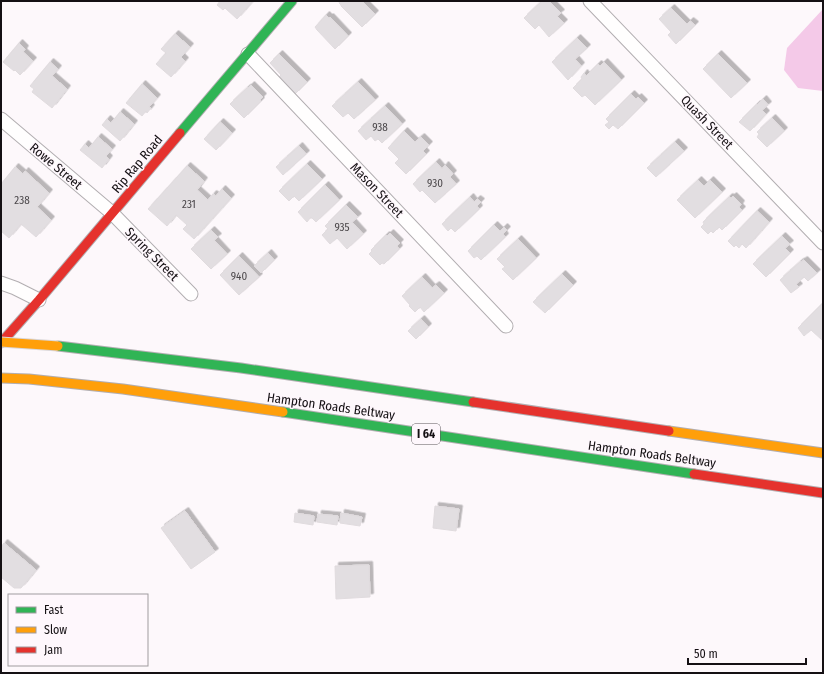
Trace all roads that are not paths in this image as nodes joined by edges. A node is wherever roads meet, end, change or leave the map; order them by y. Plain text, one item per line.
1 (292, 1) edge
2 (590, 1) edge
3 (248, 54) junction
4 (1, 119) edge
5 (112, 213) junction
6 (823, 243) edge
7 (1, 283) edge
8 (191, 294) dead end
9 (39, 300) junction
10 (506, 326) dead end
11 (1, 343) edge
12 (1, 378) edge
13 (823, 453) edge
14 (823, 492) edge

1 - 3 main road, Rip Rap Road
2 - 6 street, Quash Street
3 - 5 main road, Rip Rap Road
3 - 10 street, Mason Street
4 - 5 street, Rowe Street
5 - 8 street, Spring Street
5 - 9 main road, Rip Rap Road
7 - 9 street
9 - 11 main road, Rip Rap Road
11 - 13 main road, Hampton Roads Beltway, bridge
12 - 14 main road, Hampton Roads Beltway / I 64

